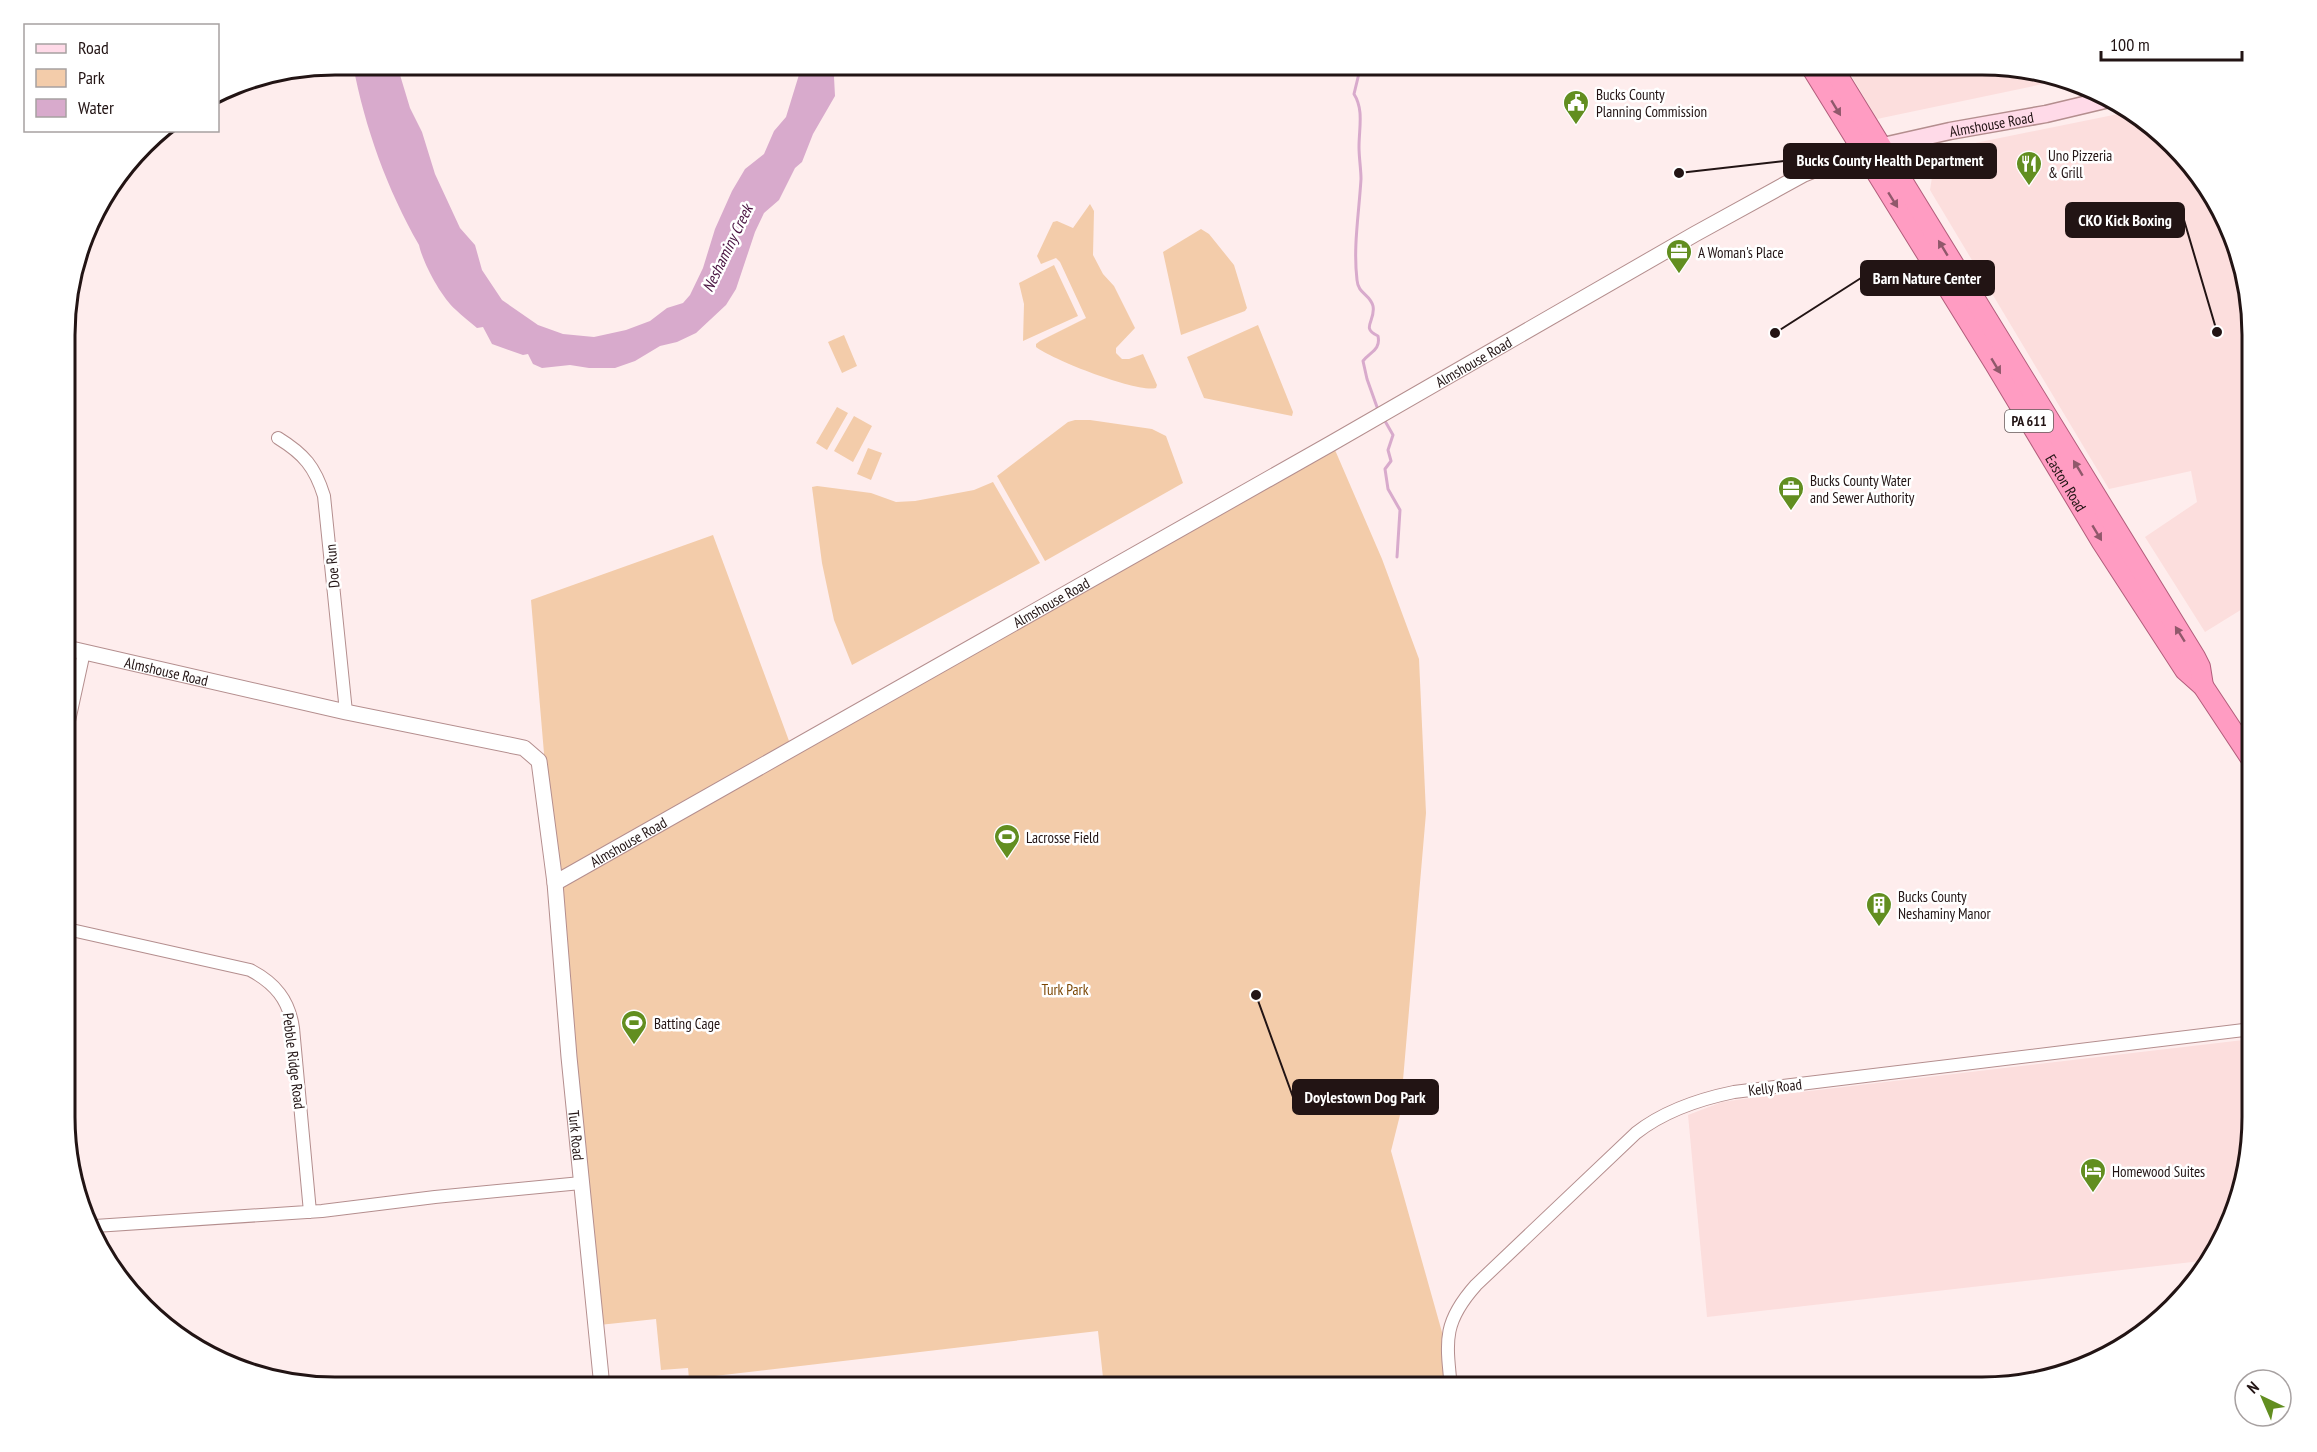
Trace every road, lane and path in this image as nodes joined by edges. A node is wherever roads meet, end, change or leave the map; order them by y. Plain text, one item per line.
1 (1818, 75) edge
2 (1836, 75) edge
3 (2097, 102) edge
4 (1872, 149) junction
5 (278, 438) dead end
6 (75, 650) edge
7 (84, 652) junction
8 (75, 693) edge
9 (346, 712) junction
10 (2242, 745) edge
11 (555, 883) junction
12 (75, 930) edge
13 (2242, 1030) edge
14 (581, 1183) junction
15 (310, 1212) junction
16 (99, 1226) edge
17 (601, 1377) edge
18 (1450, 1377) edge

1 -> 4 highway, PA 611
2 - 4 highway, PA 611
3 - 4 main road, Almshouse Road
4 - 10 highway, Easton Road / PA 611
4 - 11 street, Almshouse Road
5 - 9 street, Doe Run
6 - 7 street, Almshouse Road
7 - 8 street
7 - 9 street, Almshouse Road
9 - 11 street, Almshouse Road
11 - 14 street, Turk Road
12 - 15 street, Pebble Ridge Road
13 - 18 street, Kelly Road
14 - 15 street
14 - 17 street, Turk Road
15 - 16 street

